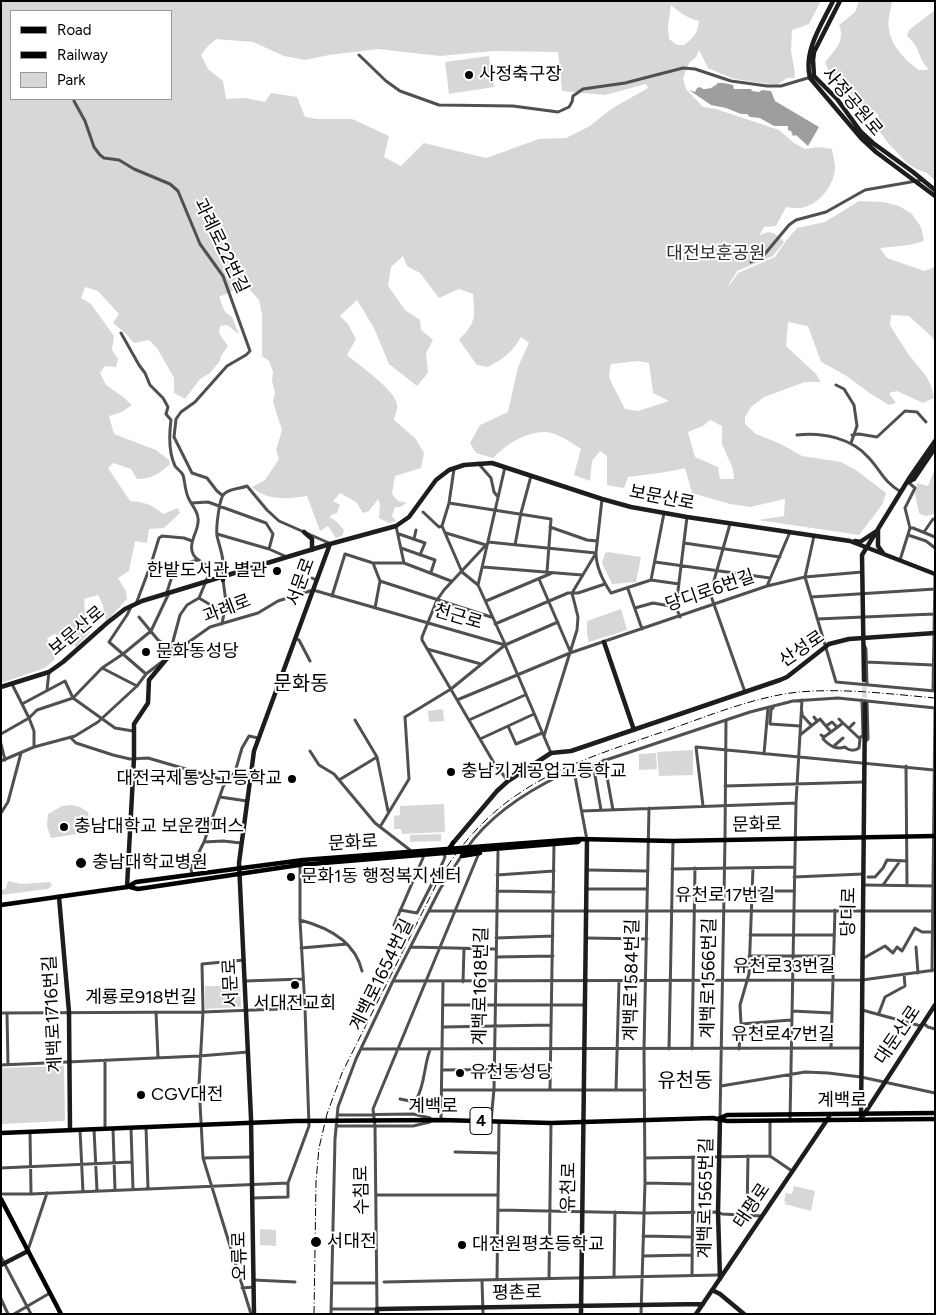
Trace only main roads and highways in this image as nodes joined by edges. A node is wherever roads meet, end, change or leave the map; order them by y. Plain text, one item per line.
1 (834, 1) edge
2 (840, 1) edge
3 (812, 77) junction
4 (935, 190) edge
5 (935, 196) edge
6 (935, 441) edge
7 (935, 448) edge
8 (908, 482) junction
9 (878, 530) junction
10 (304, 532) road end
11 (850, 541) junction
12 (330, 544) junction
13 (866, 548) junction
14 (312, 550) junction
15 (886, 556) junction
16 (224, 571) road end
17 (935, 574) edge
18 (223, 580) road end
19 (934, 633) edge
20 (864, 638) junction
21 (604, 642) road end
22 (168, 657) road end
23 (864, 683) tunnel mouth
24 (1, 687) edge
25 (865, 701) tunnel mouth
26 (634, 730) junction
27 (934, 836) edge
28 (864, 837) junction
29 (580, 840) junction
30 (587, 840) junction
31 (453, 843) junction
32 (544, 844) junction
33 (467, 848) road end
34 (381, 855) junction
35 (391, 856) junction
36 (462, 856) road end
37 (374, 859) junction
38 (239, 871) junction
39 (128, 887) junction
40 (59, 897) junction
41 (1, 905) edge
42 (935, 1005) edge
43 (935, 1113) edge
44 (831, 1114) junction
45 (862, 1116) junction
46 (720, 1118) junction
47 (935, 1119) edge
48 (826, 1121) junction
49 (251, 1122) junction
50 (583, 1122) junction
51 (70, 1130) junction
52 (1, 1133) edge
53 (1, 1199) edge
54 (4, 1210) edge
55 (28, 1251) junction
56 (719, 1257) junction
57 (732, 1260) junction
58 (3, 1264) edge
59 (719, 1277) junction
60 (712, 1290) junction
61 (685, 1304) junction
62 (703, 1304) junction
63 (581, 1305) junction
64 (377, 1311) edge
65 (62, 1314) edge
66 (252, 1314) edge
67 (581, 1314) edge
68 (695, 1314) edge
69 (744, 1314) edge

1 - 3 main road, 사정공원로
2 - 3 main road, 사정공원로
3 - 4 main road, 사정공원로
3 - 5 main road, 사정공원로
6 - 8 main road
7 - 8 main road
8 - 9 main road
9 - 11 main road
9 - 13 main road
9 - 15 main road
10 - 14 main road
11 - 12 main road, 보문산로
11 - 13 main road, 보문산로
12 - 14 main road, 보문산로
12 - 38 main road, 서문로
13 - 15 main road, 보문산로
13 - 20 main road
14 - 24 main road, 보문산로
15 - 17 main road, 보문산로
16 - 18 main road
19 - 20 main road, 산성로
20 - 23 main road
20 - 26 main road, 산성로
21 - 26 main road
22 - 39 main road
25 - 28 main road, 당디로
26 - 31 main road, 산성로
27 - 28 main road, 문화로
28 - 30 main road, 문화로
28 - 45 main road, 당디로
29 - 30 main road, 문화로
29 - 32 main road, 문화로
29 - 32 main road, 문화로
30 - 50 main road, 유천로
31 - 34 main road
31 - 37 main road
32 - 33 main road
32 - 35 main road, 문화로
32 - 36 main road
34 - 35 main road, 문화로
34 - 38 main road, 문화로
35 - 37 main road, 문화로
37 - 38 main road, 문화로
38 - 39 main road, 문화로
38 - 39 main road, 문화로
38 - 49 main road, 서문로
39 - 40 main road, 문화로
40 - 41 main road, 문화로
40 - 51 main road, 계백로1716번길
42 - 45 main road, 대둔산로
43 - 45 main road, 계백로 / 4
44 - 45 main road, 계백로 / 4
44 - 46 main road, 계백로 / 4
44 - 48 main road, 태평로
45 - 47 main road, 계백로 / 4
45 - 48 main road, 계백로 / 4
46 - 48 main road, 계백로 / 4
46 - 50 main road, 계백로 / 4
46 - 56 main road, 계백로1565번길
48 - 57 main road, 태평로
49 - 50 main road, 계백로 / 4
49 - 51 main road, 계백로 / 4
49 - 66 main road, 오류로
50 - 63 main road, 유천로
51 - 52 main road, 계백로 / 4
53 - 54 main road
54 - 55 main road
55 - 58 main road
55 - 65 main road
56 - 57 main road
56 - 59 main road, 계백로1565번길
57 - 59 main road, 태평로
59 - 60 main road, 태평로
60 - 62 main road, 태평로
60 - 69 main road
61 - 62 main road, 평촌로
61 - 63 main road, 평촌로
61 - 68 main road
62 - 68 main road, 태평로
63 - 64 main road, 평촌로
63 - 67 main road, 유천로

